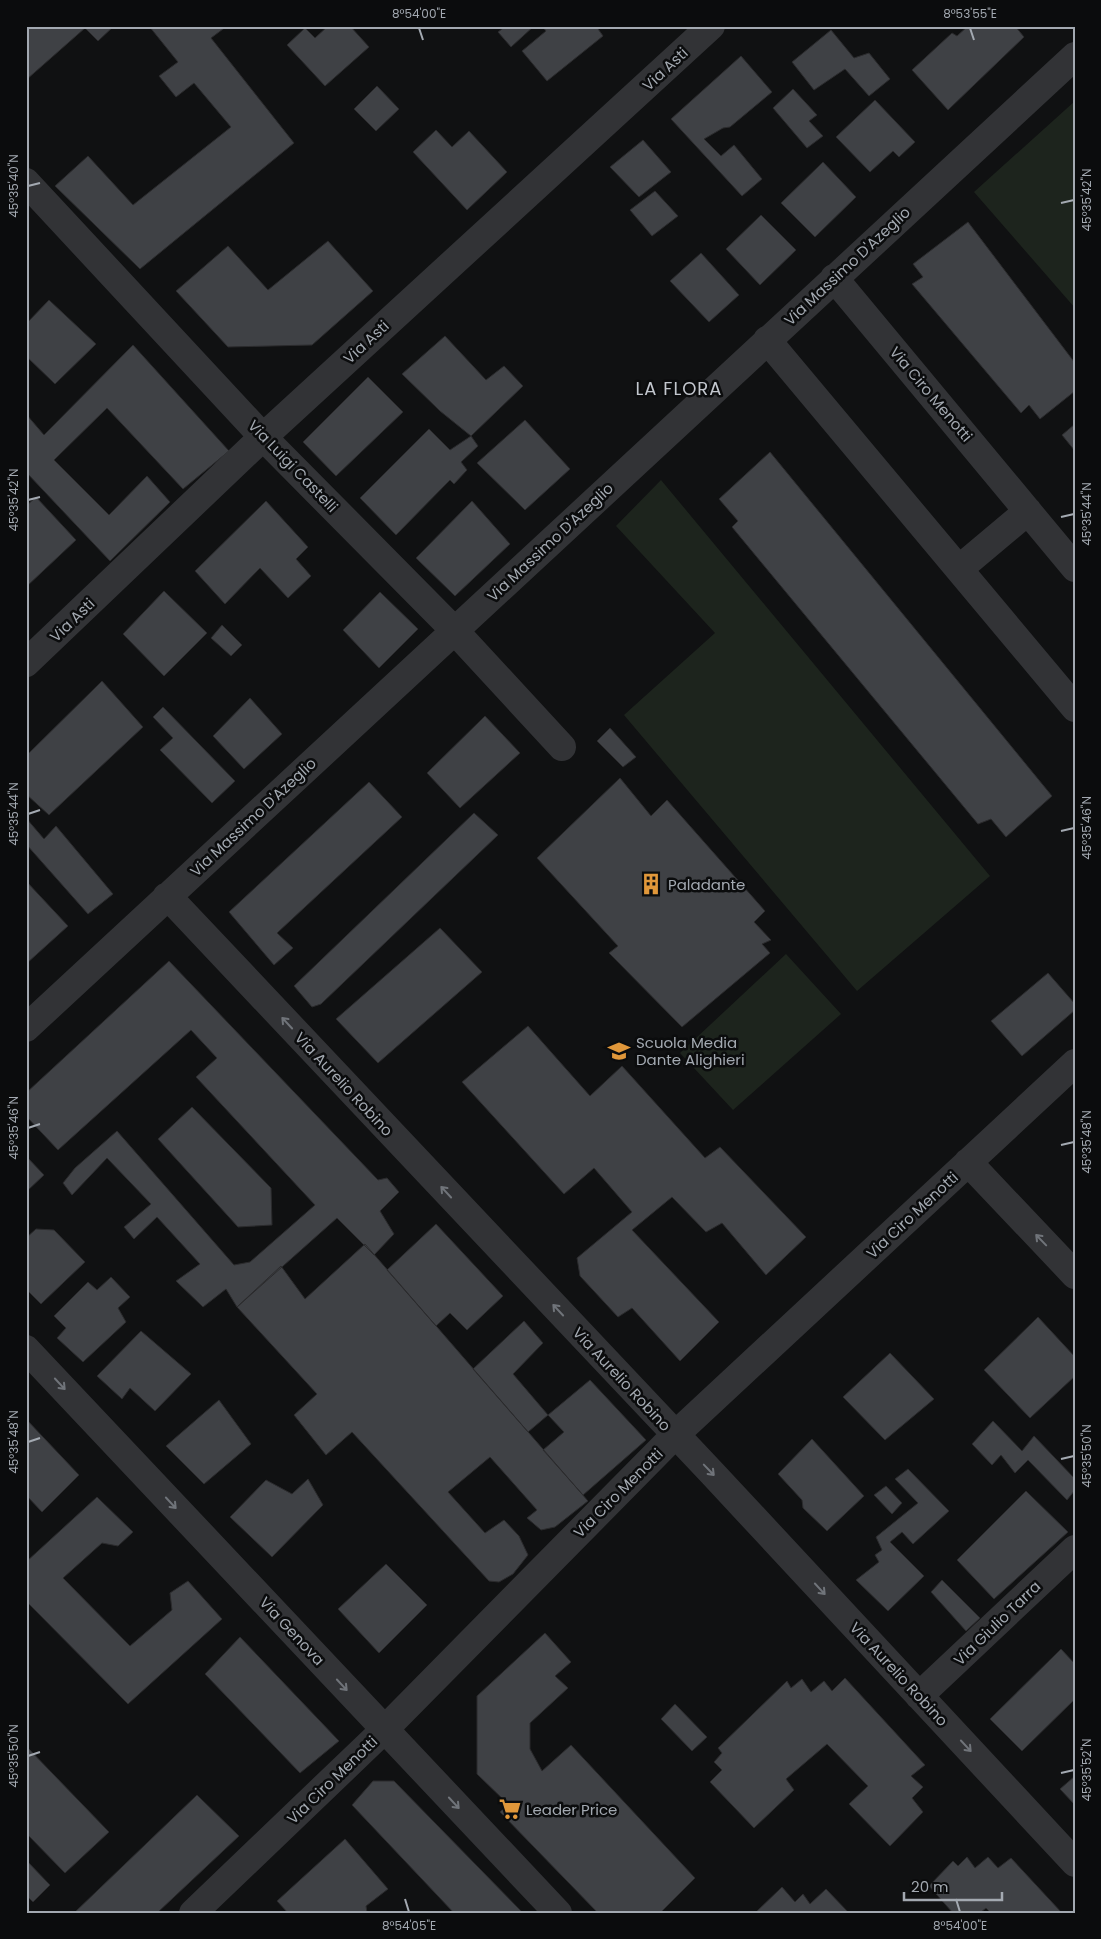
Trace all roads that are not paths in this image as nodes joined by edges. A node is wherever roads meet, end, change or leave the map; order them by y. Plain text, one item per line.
1 (711, 26) edge
2 (1075, 56) edge
3 (26, 182) edge
4 (834, 278) junction
5 (767, 340) junction
6 (263, 437) junction
7 (1028, 511) junction
8 (1075, 568) edge
9 (959, 569) junction
10 (454, 630) junction
11 (26, 663) edge
12 (1075, 708) edge
13 (562, 747) dead end
14 (166, 897) junction
15 (26, 1028) edge
16 (1075, 1063) edge
17 (968, 1162) junction
18 (1075, 1275) edge
19 (26, 1348) edge
20 (675, 1435) junction
21 (1075, 1548) edge
22 (919, 1696) junction
23 (384, 1730) junction
24 (1075, 1863) edge
25 (193, 1913) edge
26 (558, 1913) edge

1 - 6 street, Via Asti
2 - 4 street, Via Massimo D'Azeglio
3 - 6 street, Via Luigi Castelli
4 - 5 street, Via Massimo D'Azeglio
4 - 7 street, Via Ciro Menotti
5 - 9 street
5 - 10 street, Via Massimo D'Azeglio
6 - 10 street, Via Luigi Castelli
6 - 11 street, Via Asti
7 - 8 street, Via Ciro Menotti
7 - 9 street
9 - 12 street
10 - 13 street, Via Luigi Castelli
10 - 14 street, Via Massimo D'Azeglio
14 - 15 street, Via Massimo D'Azeglio
20 -> 14 street, Via Aurelio Robino
16 - 17 street, Via Ciro Menotti
18 -> 17 street
17 - 20 street, Via Ciro Menotti
19 -> 23 street, Via Genova
20 -> 22 street, Via Aurelio Robino
20 - 23 street, Via Ciro Menotti
21 - 22 street, Via Giulio Tarra
22 -> 24 street, Via Aurelio Robino
23 - 25 street, Via Ciro Menotti
23 -> 26 street, Via Genova

